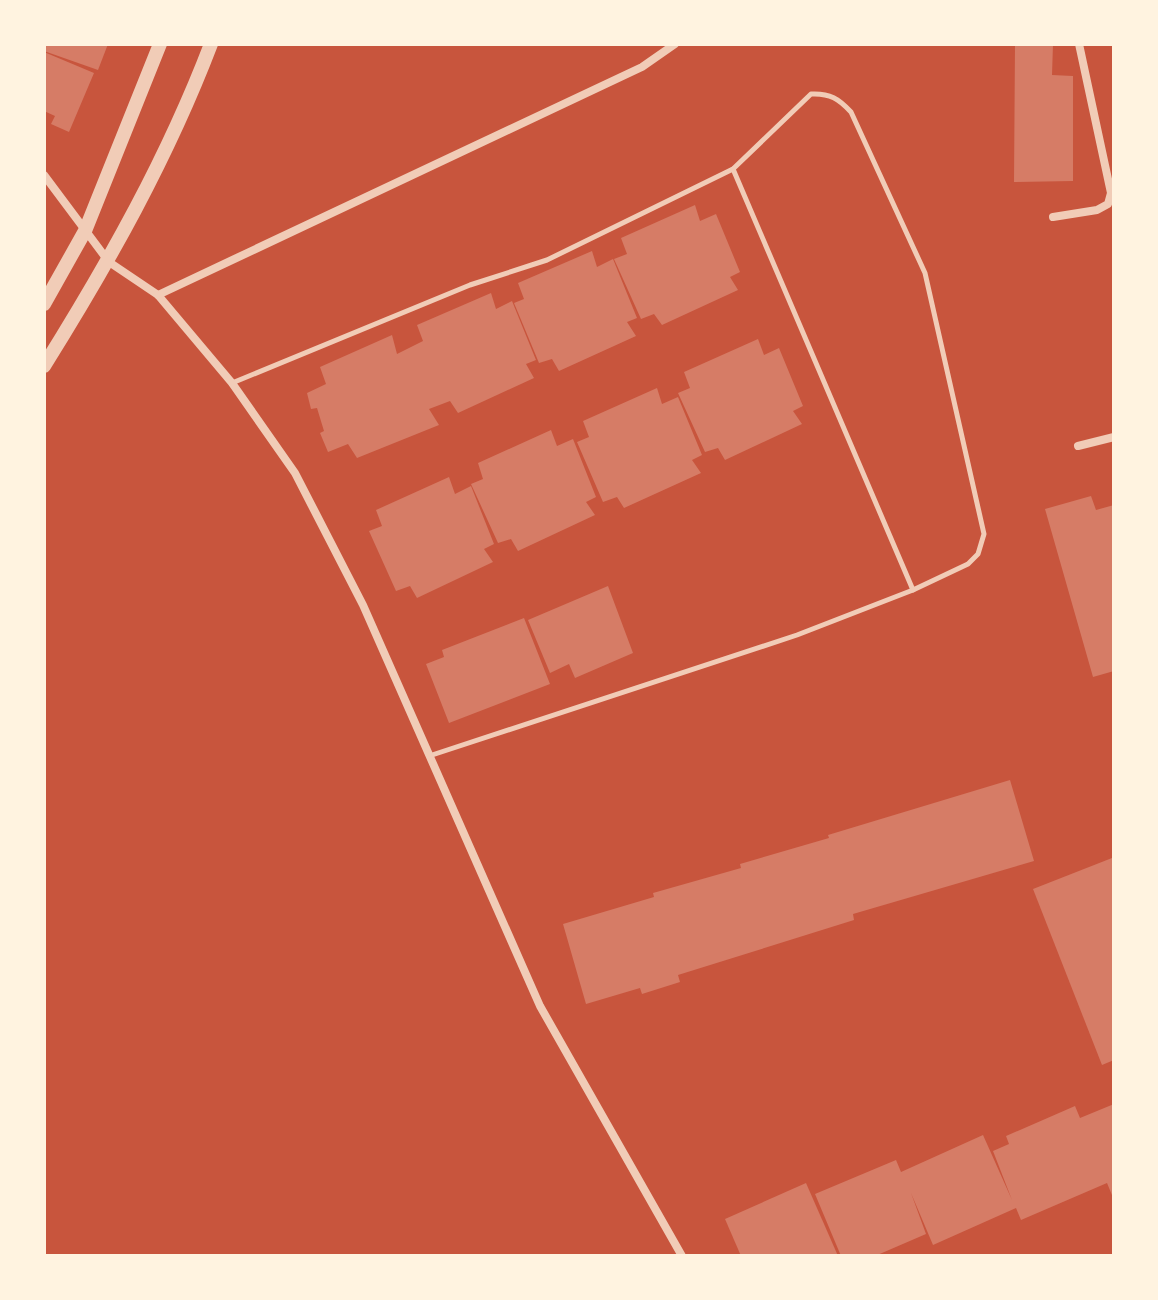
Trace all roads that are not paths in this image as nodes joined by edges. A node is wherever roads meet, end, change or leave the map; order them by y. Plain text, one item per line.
1 (160, 44) edge
2 (211, 44) edge
3 (675, 44) edge
4 (1079, 44) edge
5 (733, 169) junction
6 (44, 175) edge
7 (1053, 217) dead end
8 (85, 231) junction
9 (109, 262) junction
10 (158, 295) junction
11 (44, 304) edge
12 (44, 366) edge
13 (232, 383) junction
14 (1114, 437) edge
15 (1078, 446) dead end
16 (913, 590) junction
17 (428, 757) junction
18 (682, 1256) edge

1 - 8 street
2 - 9 street
3 - 10 street
4 - 7 street
5 - 13 lane
5 - 16 lane
5 - 16 lane
6 - 8 street
8 - 9 street
8 - 11 street
9 - 10 street
9 - 12 street
10 - 13 street
13 - 17 street
14 - 15 street
16 - 17 lane
17 - 18 street

